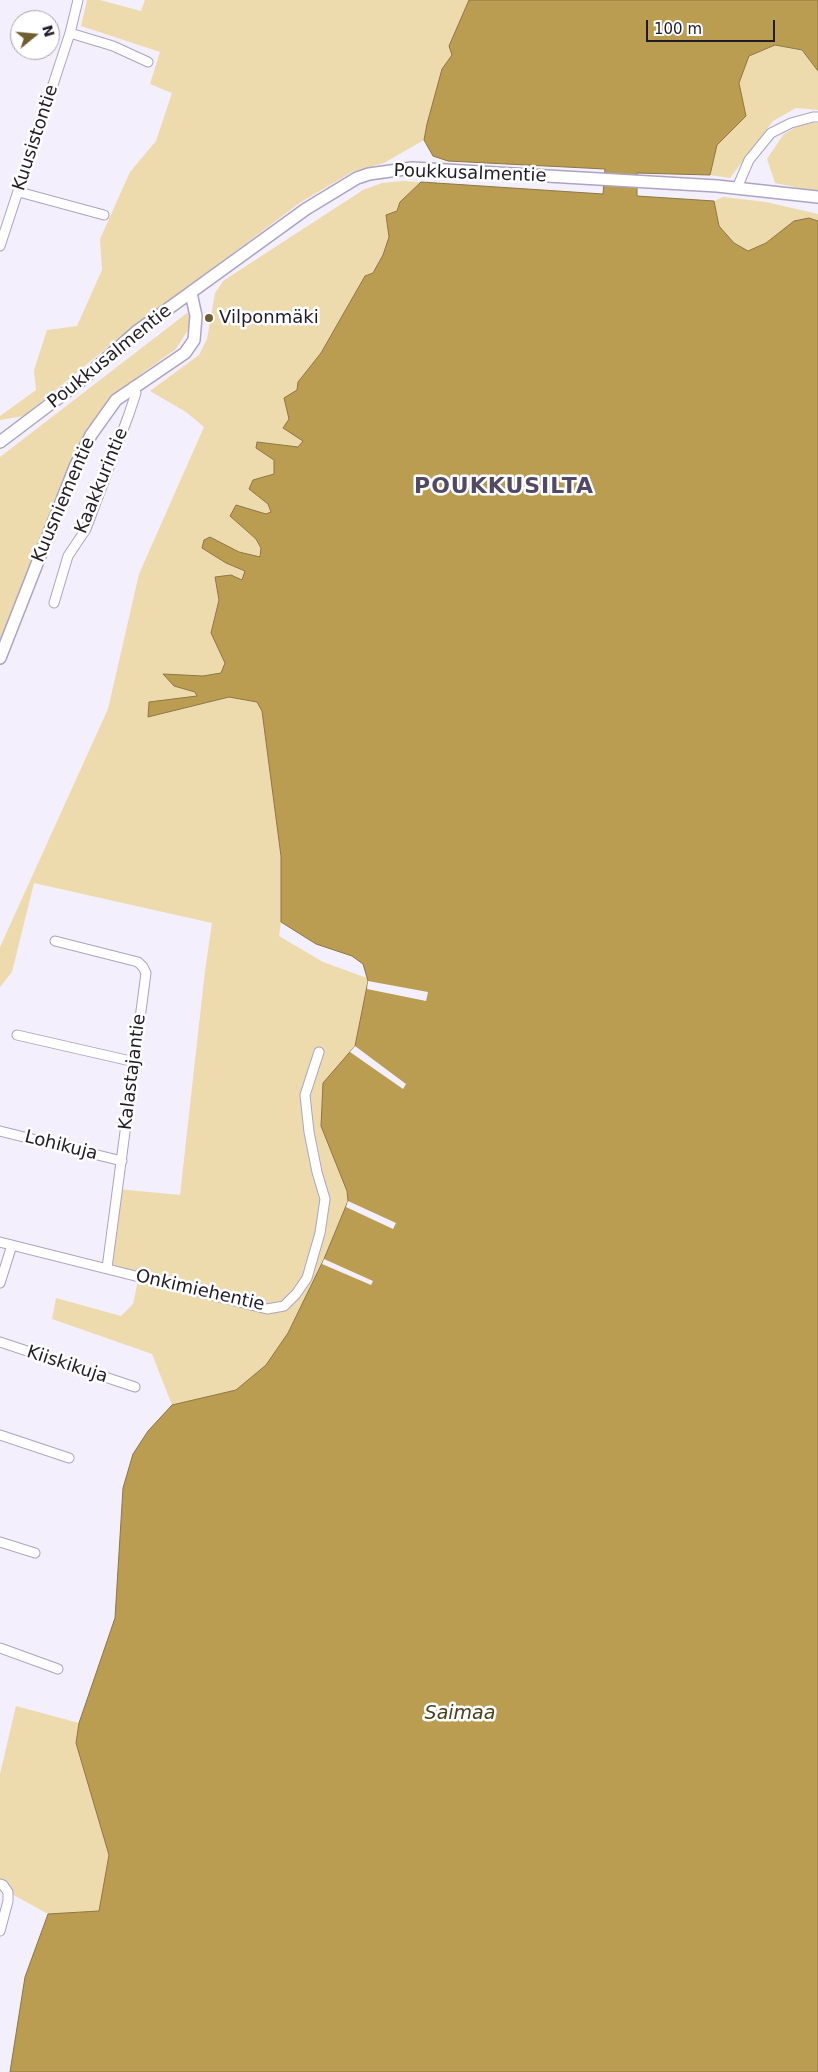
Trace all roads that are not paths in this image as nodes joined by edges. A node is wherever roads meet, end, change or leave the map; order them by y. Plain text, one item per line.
1 (78, 0) edge
2 (70, 32) junction
3 (148, 62) dead end
4 (818, 117) edge
5 (737, 188) junction
6 (19, 192) junction
7 (818, 197) edge
8 (104, 215) dead end
9 (0, 246) edge
10 (191, 292) junction
11 (133, 387) junction
12 (0, 442) edge
13 (54, 603) dead end
14 (0, 658) edge
15 (55, 941) dead end
16 (17, 1035) dead end
17 (319, 1052) dead end
18 (134, 1062) junction
19 (0, 1131) edge
20 (122, 1161) junction
21 (0, 1242) edge
22 (12, 1244) junction
23 (107, 1268) junction
24 (0, 1282) edge
25 (0, 1342) edge
26 (135, 1387) dead end
27 (0, 1435) edge
28 (68, 1458) dead end
29 (0, 1542) edge
30 (35, 1553) dead end
31 (0, 1648) edge
32 (58, 1669) dead end
33 (0, 1884) edge
34 (0, 1931) edge

1 - 2 street, Kuusistontie
2 - 3 street
2 - 6 street, Kuusistontie
4 - 5 street
5 - 7 street, Poukkusalmentie
5 - 10 street, Poukkusalmentie
6 - 8 street
6 - 9 street, Kuusistontie
10 - 11 street, Kuusniementie
10 - 12 street, Poukkusalmentie
11 - 13 street, Kaakkurintie
11 - 14 street, Kuusniementie
15 - 18 street, Kalastajantie
16 - 18 street
17 - 23 street, Onkimiehentie
18 - 20 street, Kalastajantie
19 - 20 street, Lohikuja
20 - 23 street, Kalastajantie
21 - 22 street, Onkimiehentie
22 - 23 street, Onkimiehentie
22 - 24 street
25 - 26 street, Kiiskikuja
27 - 28 street
29 - 30 street
31 - 32 street
33 - 34 street

